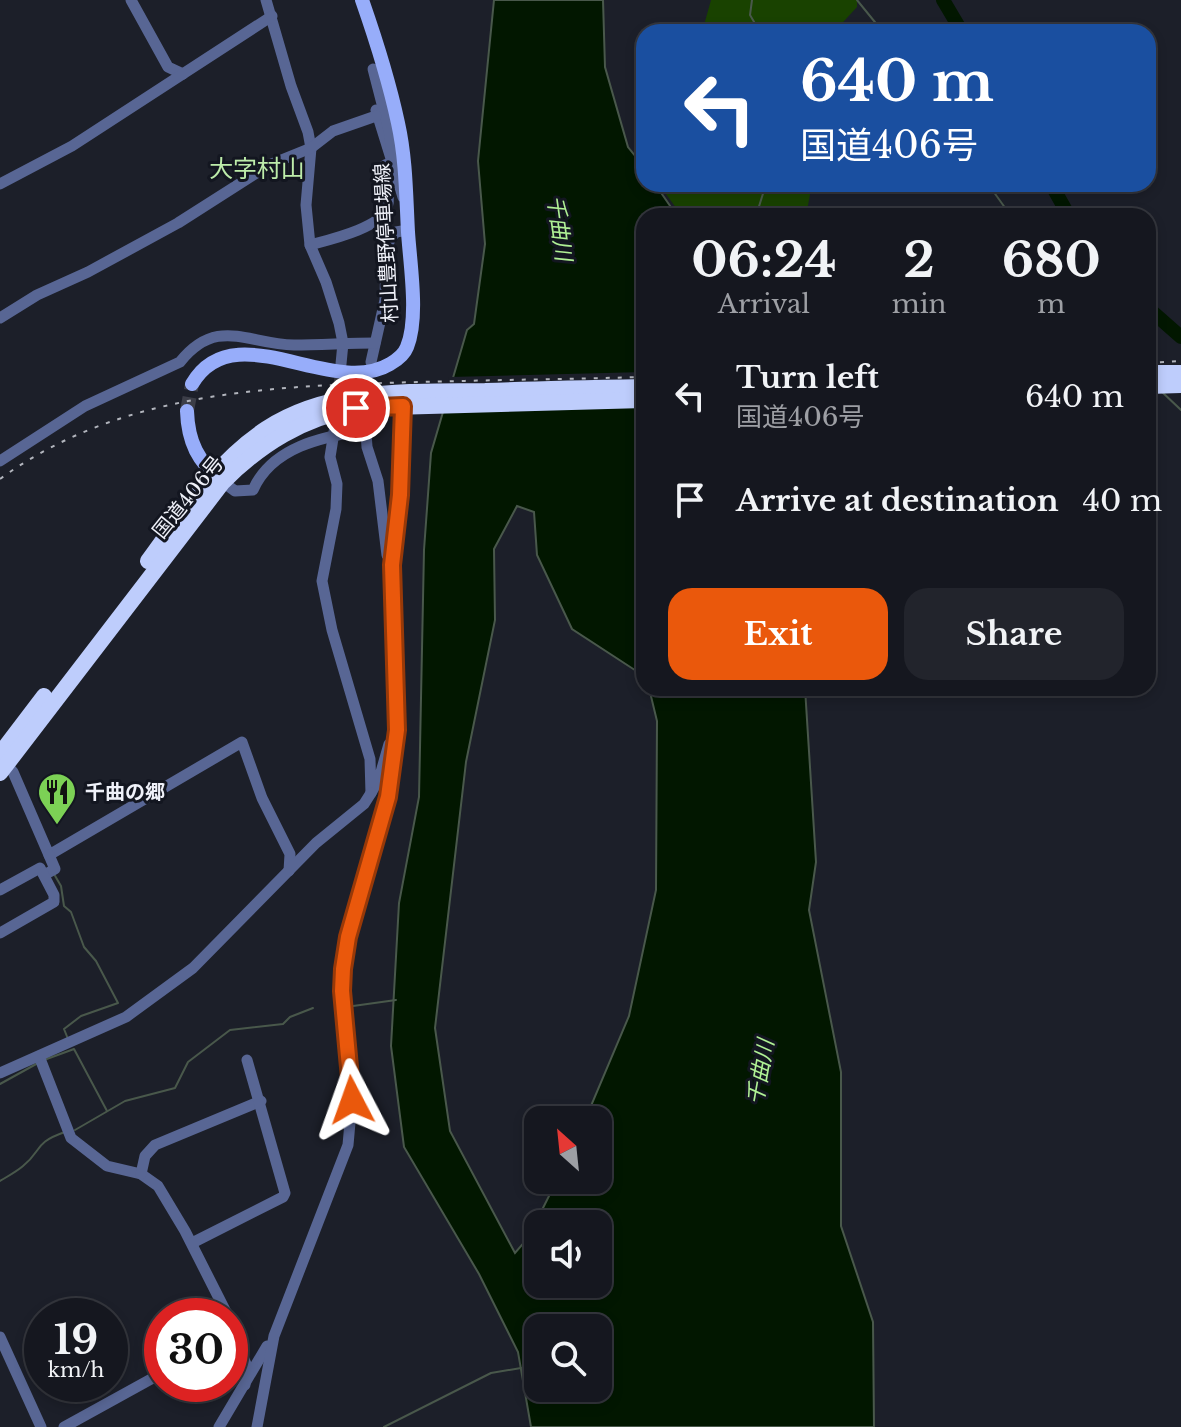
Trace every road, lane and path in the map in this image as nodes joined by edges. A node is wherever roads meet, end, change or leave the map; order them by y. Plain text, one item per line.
1 (131, 0) edge
2 (266, 0) edge
3 (362, 0) edge
4 (272, 16) junction
5 (373, 33) junction
6 (373, 69) junction
7 (183, 74) junction
8 (376, 116) junction
9 (311, 148) junction
10 (392, 162) junction
11 (0, 184) edge
12 (409, 203) junction
13 (408, 230) junction
14 (310, 245) junction
15 (0, 318) edge
16 (343, 343) junction
17 (375, 343) junction
18 (371, 362) dead end
19 (341, 364) tunnel mouth
20 (1156, 373) edge
21 (1181, 373) edge
22 (192, 384) tunnel mouth
23 (1181, 385) edge
24 (1156, 386) edge
25 (636, 388) edge
26 (636, 400) edge
27 (409, 402) junction
28 (187, 411) tunnel mouth
29 (334, 430) junction
30 (0, 461) edge
31 (218, 478) junction
32 (392, 565) junction
33 (397, 730) junction
34 (2, 763) edge
35 (371, 793) junction
36 (49, 855) junction
37 (289, 871) junction
38 (44, 875) junction
39 (0, 890) edge
40 (0, 933) edge
41 (39, 1056) junction
42 (247, 1060) dead end
43 (0, 1073) edge
44 (261, 1101) junction
45 (141, 1174) junction
46 (192, 1243) junction
47 (219, 1298) edge
48 (274, 1336) junction
49 (0, 1337) edge
50 (248, 1381) edge
51 (144, 1383) edge
52 (235, 1402) edge
53 (41, 1427) edge
54 (64, 1427) edge
55 (219, 1427) edge
56 (257, 1427) edge

1 - 7 street
2 - 4 street
3 - 5 main road, 村山豊野停車場線
4 - 7 street
4 - 9 street
5 - 6 street
5 - 12 main road, 村山豊野停車場線
6 - 8 street
6 - 10 street
7 - 11 street
8 - 9 street
8 - 10 street
9 - 14 street
9 - 15 street
10 - 12 street
10 - 14 street
12 - 13 main road, 村山豊野停車場線
13 - 17 street
13 - 22 main road, 村山豊野停車場線
14 - 16 street
16 - 17 street
16 - 19 street
16 - 30 street
17 - 18 street
20 - 21 highway
23 - 24 highway
25 - 27 highway, 国道406号
26 - 27 highway, 国道406号
27 - 31 highway, 国道406号
27 - 32 street
28 - 31 main road
29 - 31 street
29 - 32 street
29 - 35 street
31 - 34 highway, 国道406号
32 - 33 street
33 - 35 street
33 - 48 street
34 - 36 street
35 - 37 street
36 - 37 street
36 - 38 street
37 - 41 street
38 - 39 street
38 - 40 street
41 - 43 street
41 - 45 street
42 - 44 street
44 - 45 street
44 - 46 street
45 - 46 street
46 - 47 street
48 - 50 street
48 - 56 street
49 - 53 street
51 - 54 street
52 - 55 street

